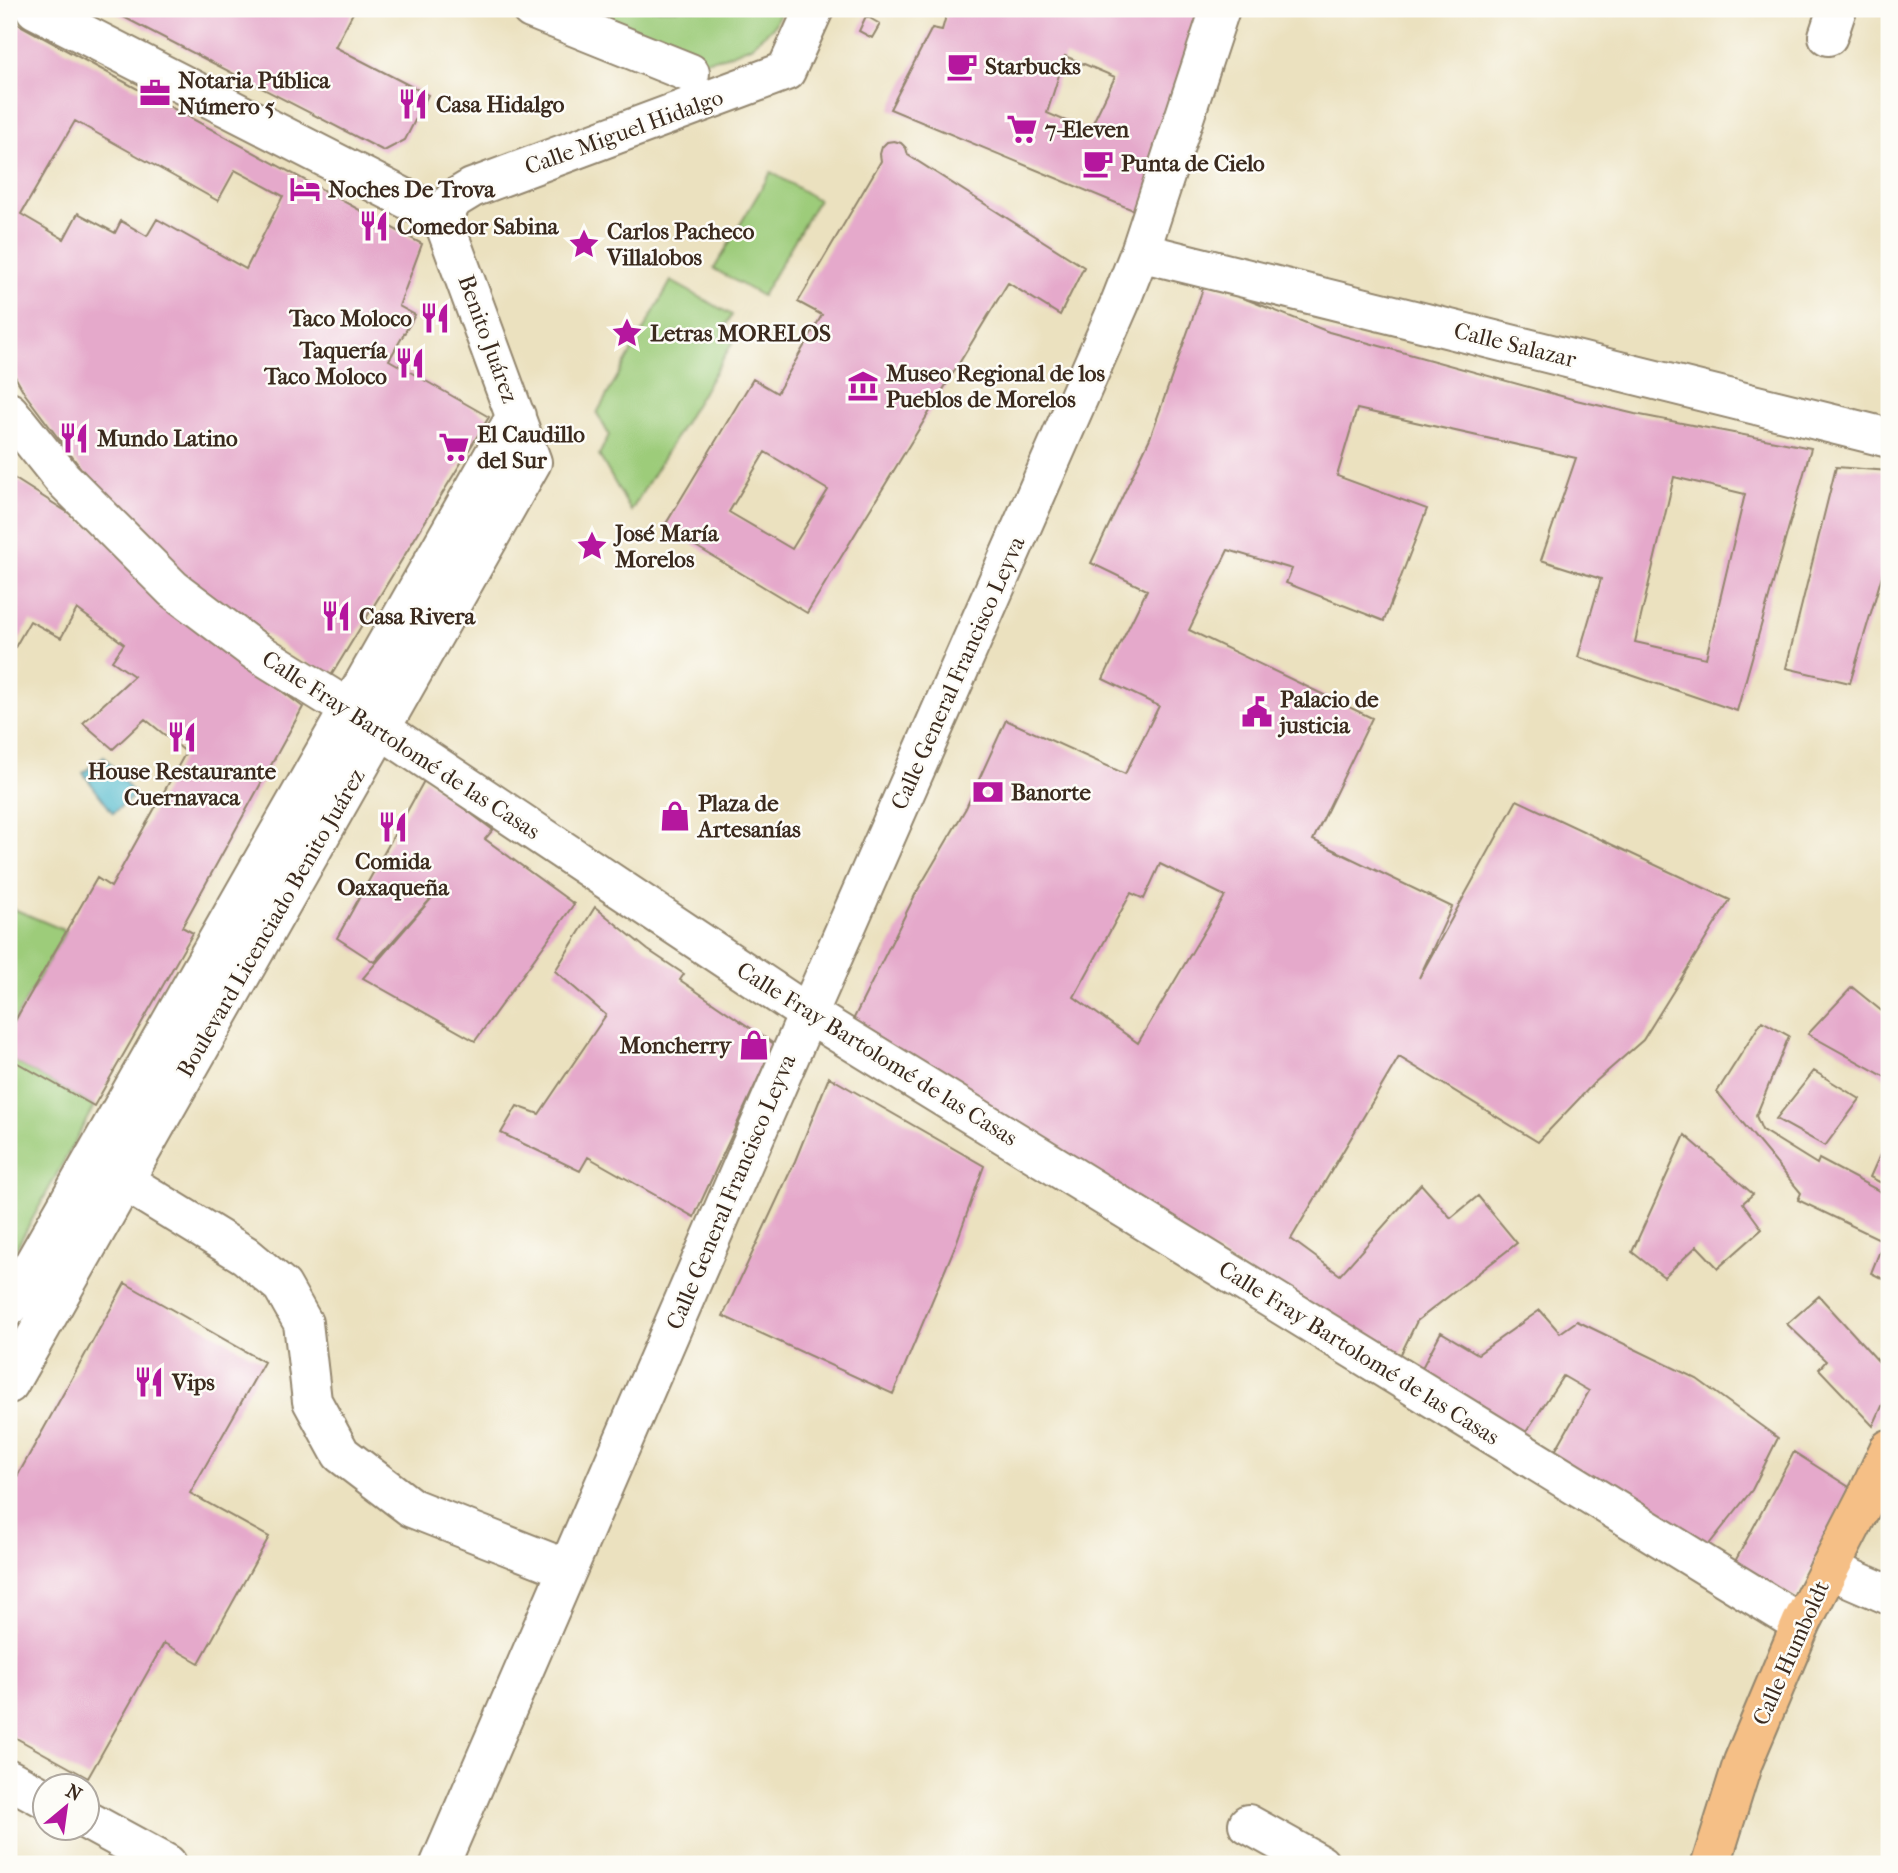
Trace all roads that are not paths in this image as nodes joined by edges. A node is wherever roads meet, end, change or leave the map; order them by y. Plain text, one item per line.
1 (35, 9) edge
2 (531, 9) edge
3 (814, 9) edge
4 (1220, 9) edge
5 (690, 73) dead end
6 (442, 217) junction
7 (1140, 252) junction
8 (9, 412) edge
9 (516, 416) junction
10 (1889, 438) edge
11 (532, 462) joint
12 (349, 710) junction
13 (381, 729) junction
14 (808, 1014) junction
15 (124, 1181) junction
16 (9, 1307) edge
17 (9, 1384) edge
18 (1889, 1449) edge
19 (567, 1569) junction
20 (1829, 1569) junction
21 (1889, 1595) edge
22 (1801, 1624) junction
23 (9, 1779) edge
24 (32, 1791) edge
25 (1248, 1824) dead end
26 (102, 1829) edge
27 (1716, 1863) edge
28 (167, 1864) edge
29 (440, 1864) edge
30 (1320, 1864) edge

1 - 6 street
2 - 5 street
3 - 6 street, Calle Miguel Hidalgo
4 - 7 street, Calle General Francisco Leyva
6 - 9 street, Benito Juárez
7 - 10 street, Calle Salazar
7 - 14 street, Calle General Francisco Leyva
8 - 12 street, Calle Fray Bartolomé de las Casas
9 - 11 street, Benito Juárez
9 - 12 street, Boulevard Licenciado Benito Juárez
11 - 13 street, Boulevard Licenciado Benito Juárez
12 - 13 street, Calle Fray Bartolomé de las Casas
12 - 16 street, Boulevard Licenciado Benito Juárez
13 - 14 street, Calle Fray Bartolomé de las Casas
13 - 15 street, Boulevard Licenciado Benito Juárez
14 - 19 street, Calle General Francisco Leyva
14 - 22 street, Calle Fray Bartolomé de las Casas
15 - 17 street, Boulevard Licenciado Benito Juárez
15 - 19 street
18 - 20 main road, Calle Humboldt
19 - 29 street, Calle General Francisco Leyva
20 - 21 street
20 - 22 main road, Calle Humboldt
22 - 27 main road, Calle Humboldt
23 - 24 street
25 - 30 street
26 - 28 street

